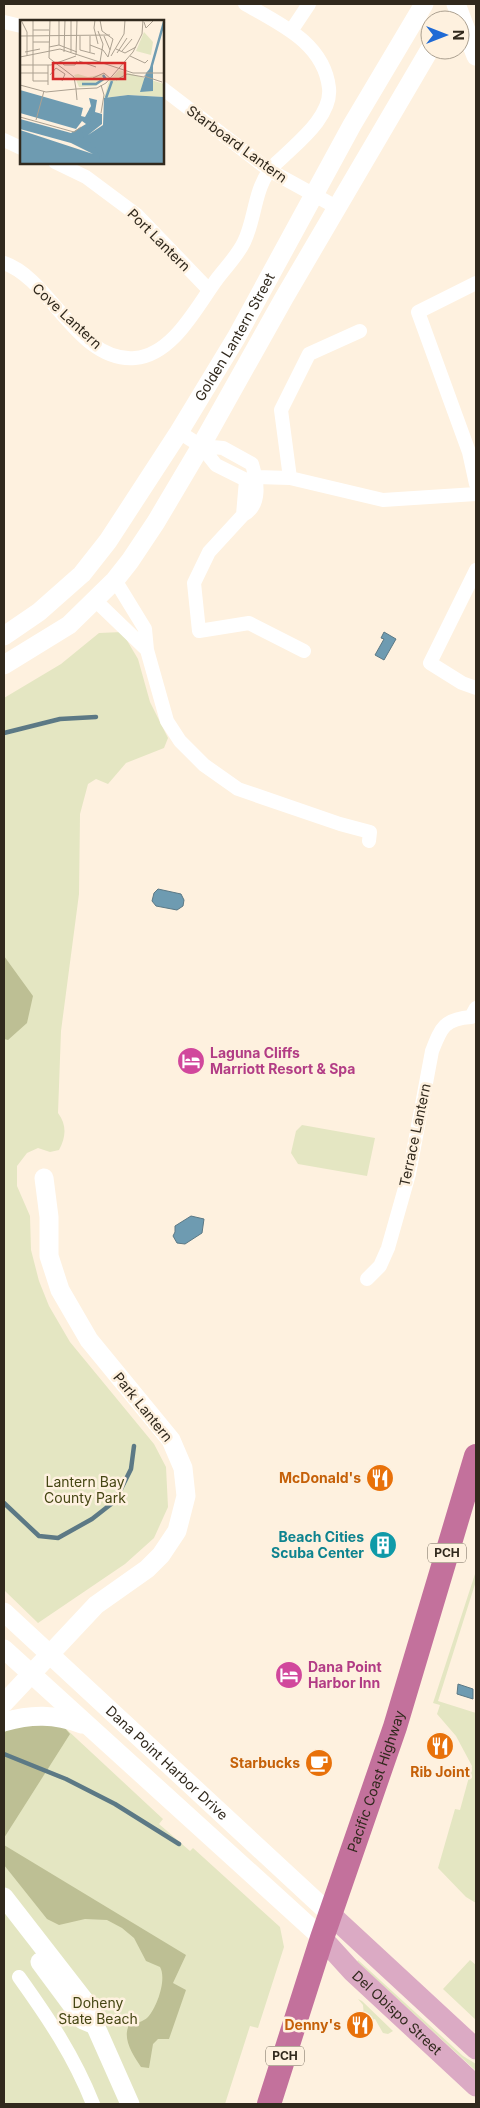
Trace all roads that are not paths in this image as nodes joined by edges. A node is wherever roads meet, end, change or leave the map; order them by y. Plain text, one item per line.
1 (245, 4) edge
2 (309, 4) edge
3 (424, 4) edge
4 (456, 4) edge
5 (4, 22) edge
6 (20, 26) edge
7 (291, 31) junction
8 (476, 56) edge
9 (424, 60) edge
10 (164, 90) edge
11 (4, 140) edge
12 (20, 148) edge
13 (59, 164) edge
14 (269, 170) junction
15 (313, 196) junction
16 (338, 208) junction
17 (4, 263) edge
18 (476, 283) edge
19 (209, 290) junction
20 (360, 331) dead end
21 (179, 432) junction
22 (201, 446) junction
23 (251, 478) junction
24 (290, 478) junction
25 (476, 484) edge
26 (476, 494) edge
27 (476, 570) edge
28 (115, 580) junction
29 (95, 600) junction
30 (39, 612) junction
31 (4, 636) edge
32 (146, 650) junction
33 (304, 651) dead end
34 (11, 661) edge
35 (476, 688) edge
36 (369, 841) dead end
37 (474, 1015) edge
38 (44, 1178) dead end
39 (367, 1279) dead end
40 (476, 1456) edge
41 (4, 1612) edge
42 (4, 1650) edge
43 (48, 1654) junction
44 (30, 1673) junction
45 (4, 1703) edge
46 (4, 1722) edge
47 (88, 1726) junction
48 (4, 1883) edge
49 (4, 1897) edge
50 (4, 1907) edge
51 (330, 1914) junction
52 (322, 1938) junction
53 (45, 1941) junction
54 (19, 1977) dead end
55 (95, 2025) junction
56 (476, 2049) edge
57 (476, 2086) edge
58 (93, 2104) edge
59 (130, 2104) edge
60 (270, 2104) edge

1 - 7 street
2 - 7 street
3 - 15 main road, Golden Lantern Street
4 - 8 main road
5 - 6 street
7 - 14 street
9 - 16 main road, Golden Lantern Street
10 - 14 street, Starboard Lantern
11 - 12 street
13 - 19 street, Port Lantern
14 - 15 street, Starboard Lantern
14 - 19 street
15 - 16 street, Starboard Lantern
15 - 21 main road, Golden Lantern Street
16 - 22 main road, Golden Lantern Street
17 - 19 street, Cove Lantern
18 - 25 street
20 - 24 street
21 - 22 street
21 - 30 main road, Golden Lantern Street
22 - 23 street
22 - 28 main road, Golden Lantern Street
23 - 24 street
23 - 33 street
24 - 26 street
27 - 35 street
28 - 29 main road, Golden Lantern Street
28 - 32 street
29 - 32 street
29 - 34 main road, Golden Lantern Street
30 - 31 main road, Golden Lantern Street
30 - 34 main road
32 - 36 street
37 - 39 street, Terrace Lantern
38 - 43 main road, Park Lantern
40 - 51 highway, Pacific Coast Highway / PCH
41 - 43 main road, Dana Point Harbor Drive
42 - 44 main road, Dana Point Harbor Drive
43 - 44 main road, Park Lantern
43 - 51 main road, Dana Point Harbor Drive
44 - 45 main road
44 - 47 main road, Dana Point Harbor Drive
46 - 47 main road
47 - 52 main road, Dana Point Harbor Drive
48 - 53 main road
49 - 53 main road
50 - 55 main road
51 - 52 highway, Pacific Coast Highway / PCH
51 - 56 main road, Del Obispo Street
52 - 57 main road, Del Obispo Street
52 - 60 highway, Pacific Coast Highway / PCH
53 - 55 main road
54 - 58 street
55 - 59 main road

